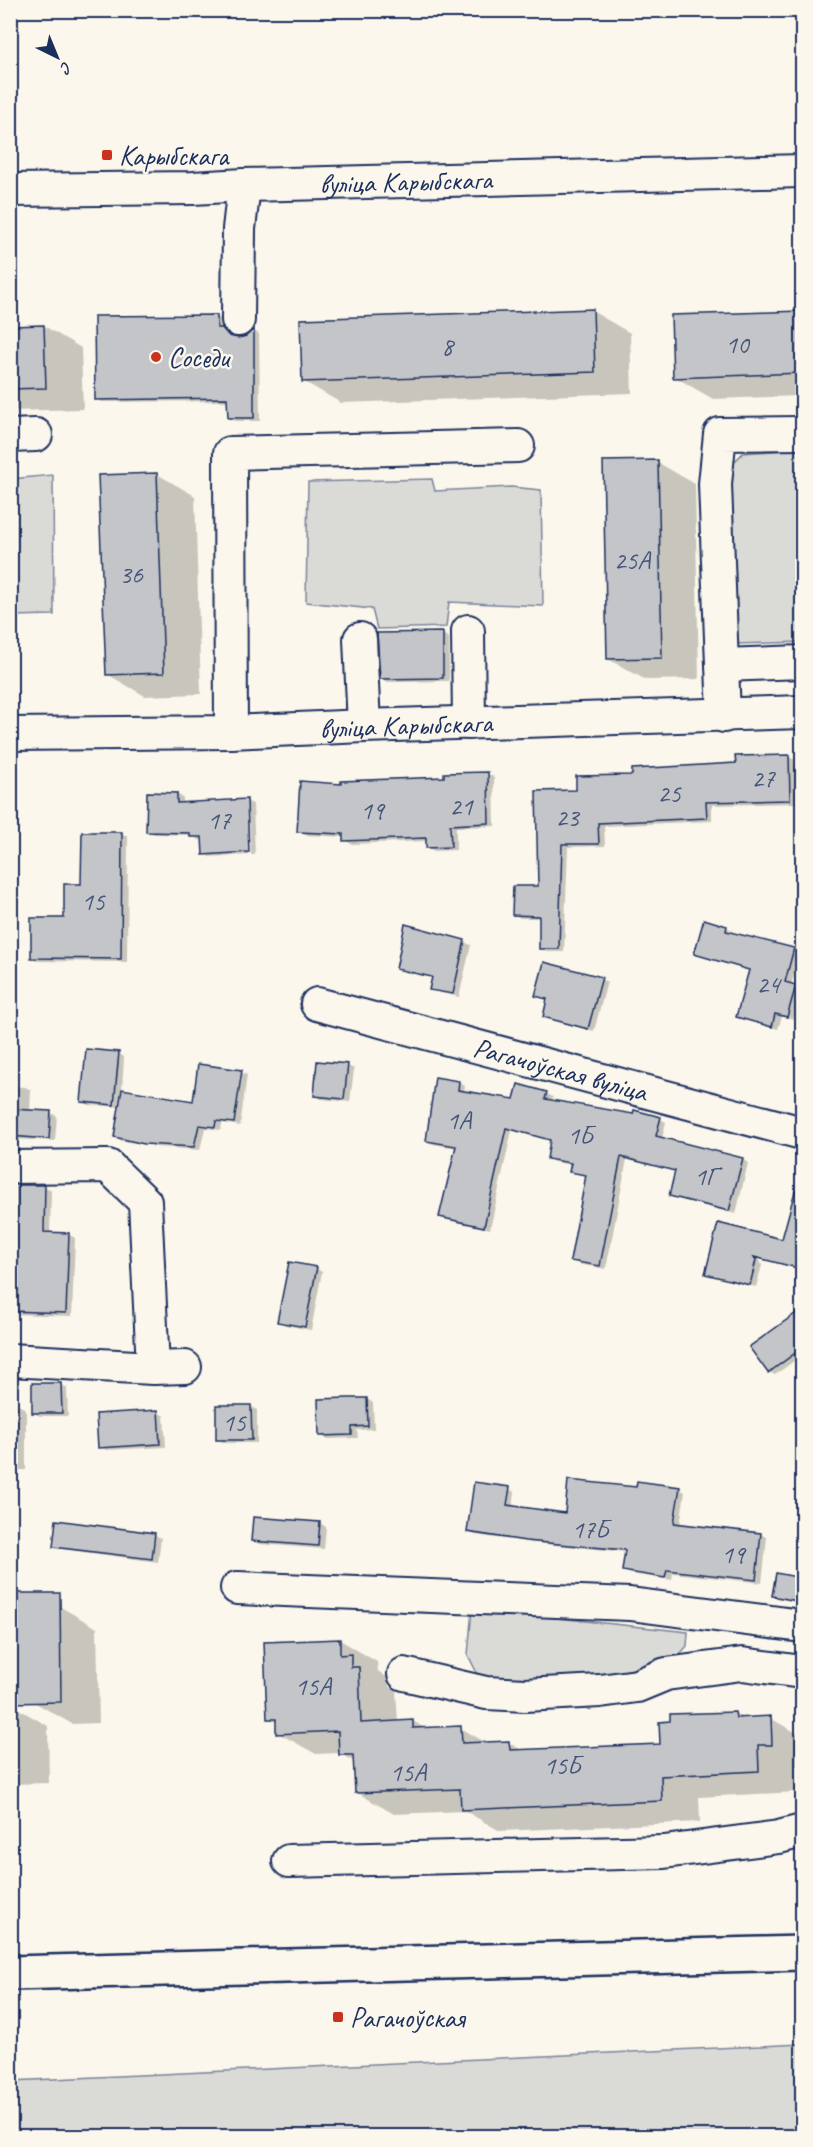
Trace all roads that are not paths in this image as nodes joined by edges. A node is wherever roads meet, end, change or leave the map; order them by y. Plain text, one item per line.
1 (802, 171) edge
2 (244, 185) junction
3 (10, 190) edge
4 (238, 320) dead end
5 (802, 433) edge
6 (518, 446) dead end
7 (468, 631) dead end
8 (360, 639) dead end
9 (802, 662) edge
10 (722, 665) junction
11 (802, 712) edge
12 (724, 716) junction
13 (469, 723) junction
14 (364, 726) junction
15 (231, 732) junction
16 (10, 734) edge
17 (317, 1004) dead end
18 (802, 1133) edge
19 (10, 1167) edge
20 (10, 1360) edge
21 (185, 1367) dead end
22 (153, 1368) junction
23 (237, 1588) dead end
24 (802, 1626) edge
25 (802, 1672) edge
26 (404, 1674) dead end
27 (802, 1831) edge
28 (290, 1862) dead end
29 (802, 1953) edge
30 (10, 1973) edge

1 - 2 street, вуліца Карыбскага
2 - 3 street, вуліца Карыбскага
2 - 4 street
5 - 10 street
6 - 15 street
7 - 13 street
8 - 14 street
9 - 10 street
10 - 12 street
11 - 12 street, вуліца Карыбскага
12 - 13 street, вуліца Карыбскага
13 - 14 street, вуліца Карыбскага
14 - 15 street, вуліца Карыбскага
15 - 16 street, вуліца Карыбскага
17 - 18 street, Рагачоўская вуліца
19 - 22 street
20 - 22 street
21 - 22 street
23 - 24 street
25 - 26 street
27 - 28 street
29 - 30 main road

